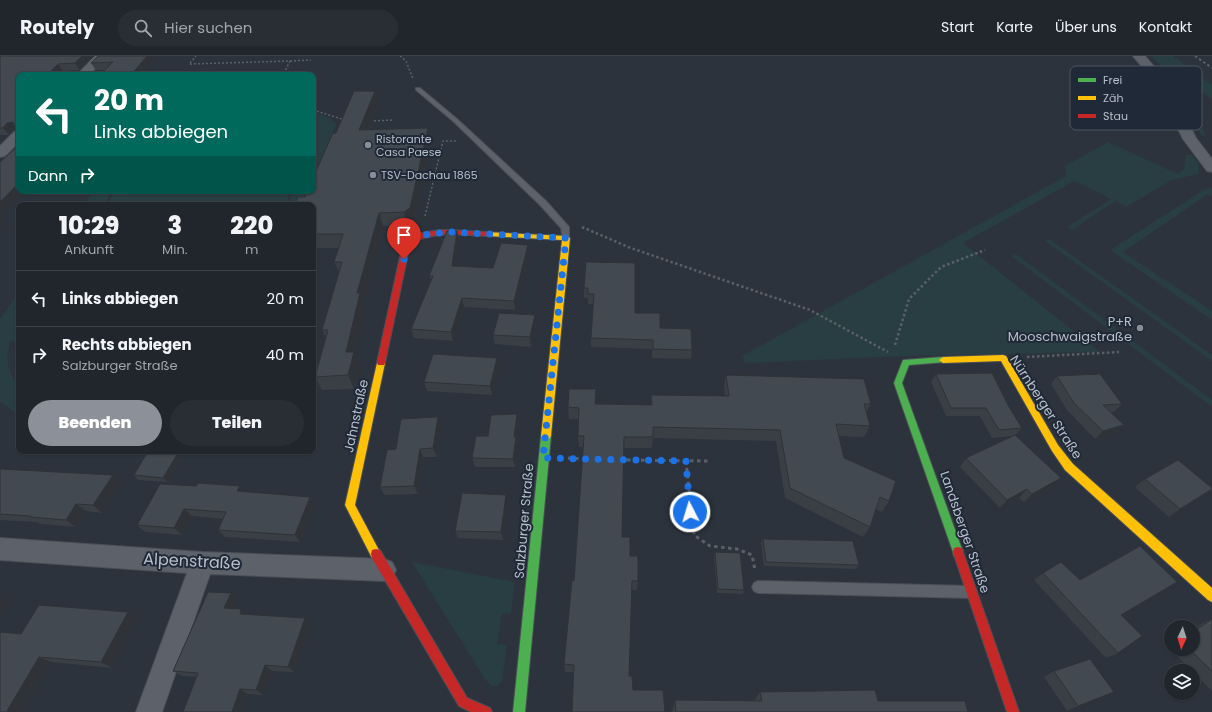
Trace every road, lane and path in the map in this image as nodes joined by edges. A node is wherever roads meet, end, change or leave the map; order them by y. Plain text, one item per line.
1 (101, 56) edge
2 (196, 56) edge
3 (400, 56) edge
4 (1138, 56) edge
5 (311, 60) dead end
6 (290, 61) junction
7 (1147, 66) edge
8 (86, 72) edge
9 (284, 72) edge
10 (418, 89) joint
11 (316, 111) edge
12 (393, 120) dead end
13 (347, 121) edge
14 (363, 121) edge
15 (1185, 130) edge
16 (16, 138) edge
17 (478, 142) junction
18 (0, 153) edge
19 (1212, 168) edge
20 (436, 171) junction
21 (440, 171) dead end
22 (428, 202) junction
23 (432, 202) dead end
24 (561, 222) junction
25 (421, 236) junction
26 (566, 238) junction
27 (985, 250) dead end
28 (1119, 352) dead end
29 (1003, 358) junction
30 (906, 362) junction
31 (543, 458) junction
32 (591, 459) edge
33 (614, 459) edge
34 (686, 461) junction
35 (712, 461) dead end
36 (0, 549) edge
37 (202, 563) junction
38 (384, 570) junction
39 (758, 587) joint
40 (972, 592) junction
41 (1212, 596) edge
42 (149, 712) edge
43 (486, 712) edge
44 (519, 712) edge
45 (1013, 712) edge

1 - 8 street
2 - 6 path
3 - 10 path
4 - 7 street
5 - 6 path
6 - 9 path
10 - 17 lane
11 - 13 path
12 - 14 path
15 - 19 street
16 - 18 street
17 - 20 path
17 - 24 lane
20 - 21 path
20 - 22 path
22 - 23 path
22 - 25 path
24 - 26 lane
24 - 30 path
25 - 26 street, Jahnstraße
25 - 38 street, Jahnstraße
26 - 31 street, Salzburger Straße
27 - 30 path
28 - 29 path
29 - 30 street, Nürnberger Straße
29 - 41 street, Nürnberger Straße
30 - 40 street, Landsberger Straße
31 - 32 path
31 - 44 street, Salzburger Straße
33 - 34 path
34 - 35 path
34 - 39 path
36 - 37 street, Alpenstraße
37 - 38 street, Alpenstraße
37 - 42 street
38 - 43 street, Jahnstraße
39 - 40 lane
40 - 45 street, Landsberger Straße

